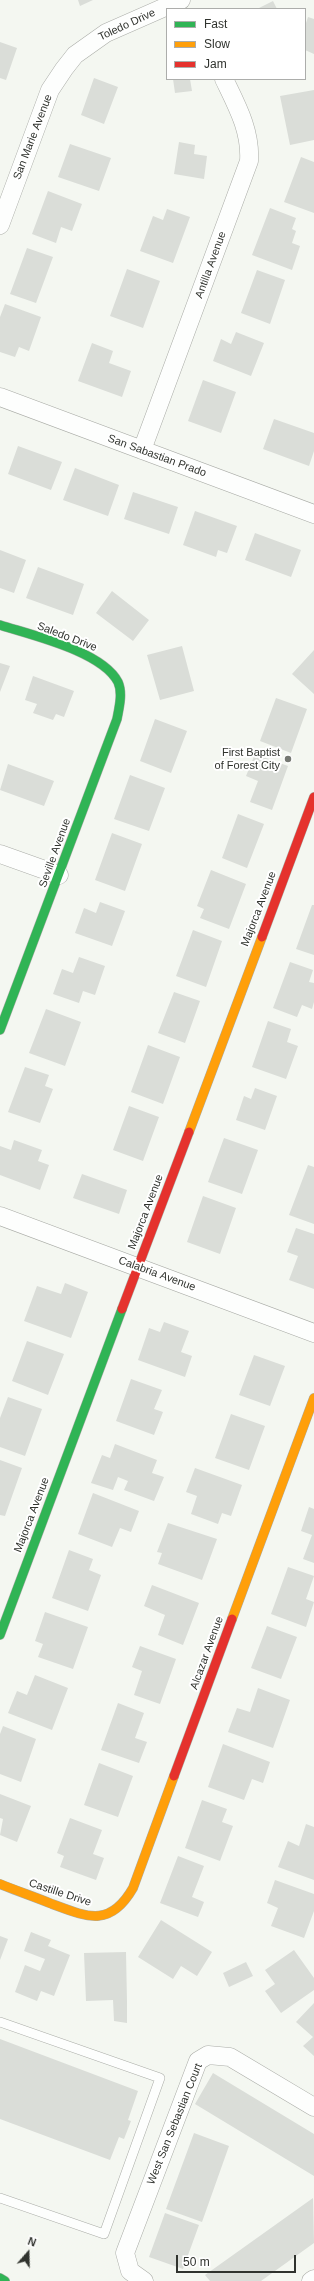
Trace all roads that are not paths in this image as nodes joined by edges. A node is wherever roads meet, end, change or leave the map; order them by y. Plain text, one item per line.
1 (181, 0) edge
2 (75, 55) joint
3 (224, 80) edge
4 (0, 225) edge
5 (0, 397) edge
6 (142, 450) junction
7 (314, 514) edge
8 (0, 625) edge
9 (118, 682) joint
10 (314, 797) edge
11 (0, 854) edge
12 (59, 875) junction
13 (0, 1030) edge
14 (0, 1216) edge
15 (138, 1267) junction
16 (314, 1333) edge
17 (314, 1398) edge
18 (0, 1635) edge
19 (0, 1884) edge
20 (114, 1911) joint
21 (0, 2022) edge
22 (314, 2107) edge
23 (0, 2198) edge
24 (0, 2278) edge
25 (314, 2279) edge
26 (5, 2281) edge
27 (144, 2281) edge
28 (311, 2281) edge

1 - 2 street, Toledo Drive
2 - 4 street, San Marie Avenue
3 - 6 street, Antilla Avenue
5 - 6 street, San Sabastian Prado
6 - 7 street, San Sabastian Prado
8 - 9 street, Saledo Drive
9 - 12 street, Seville Avenue
10 - 15 street, Majorca Avenue
11 - 12 street
12 - 13 street, Seville Avenue
14 - 15 street, Calabria Avenue
15 - 16 street, Calabria Avenue
15 - 18 street, Majorca Avenue
17 - 20 street, Alcazar Avenue
19 - 20 street, Castille Drive
21 - 23 lane
22 - 27 street, West San Sebastian Court
24 - 26 street
25 - 28 street

